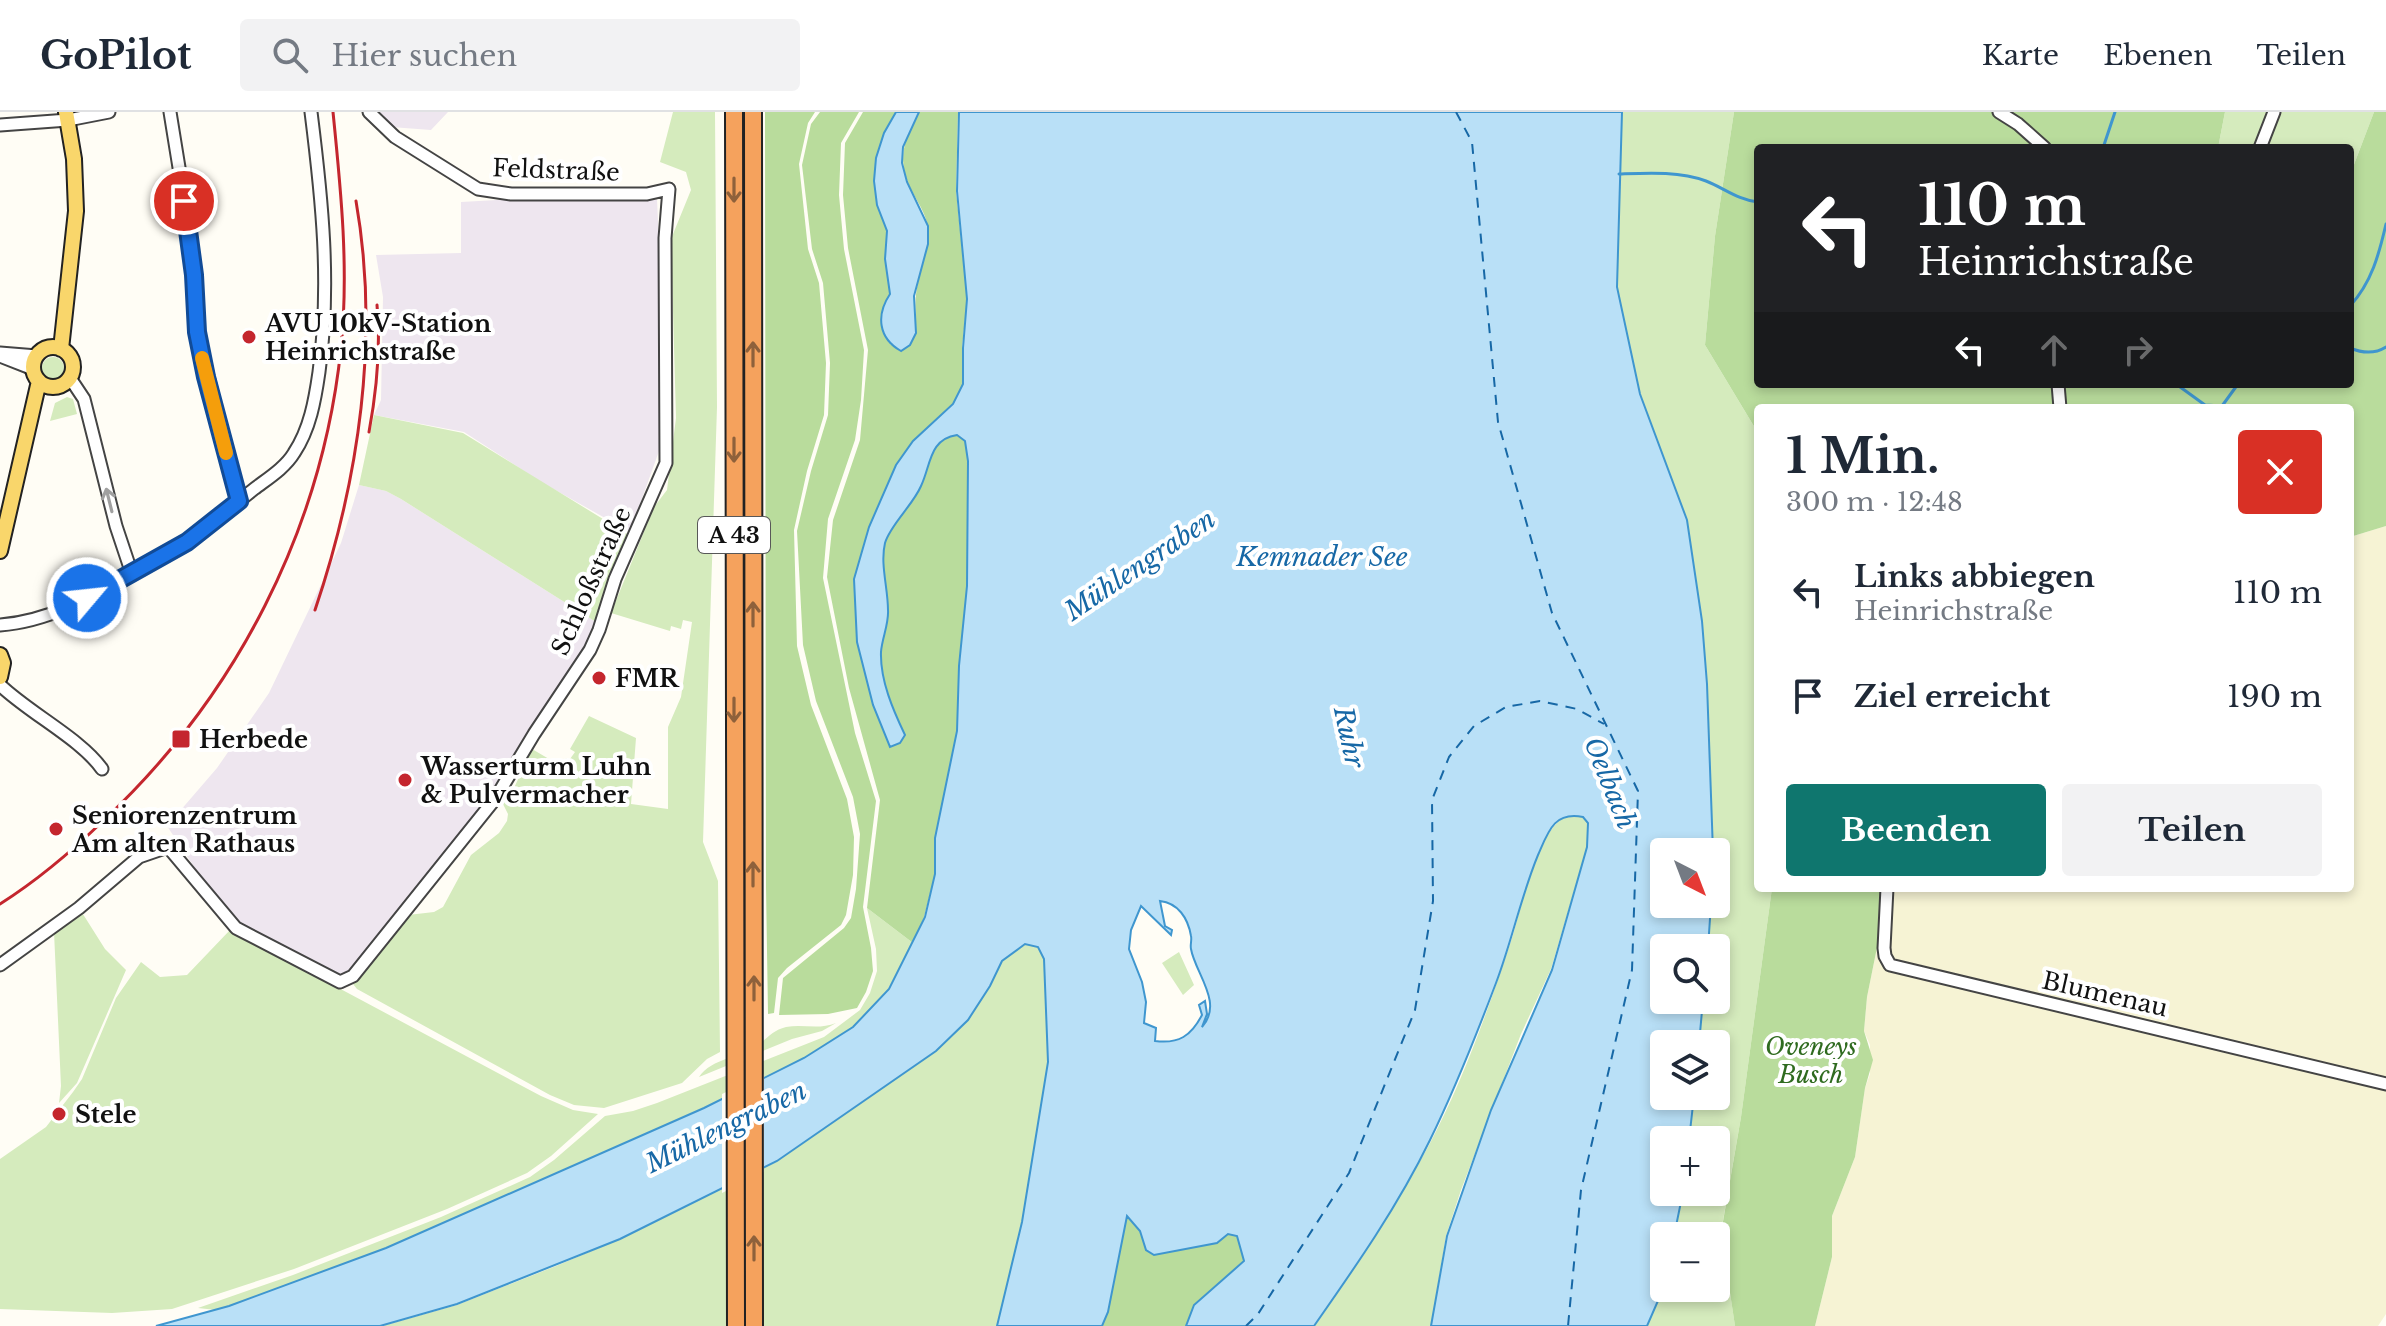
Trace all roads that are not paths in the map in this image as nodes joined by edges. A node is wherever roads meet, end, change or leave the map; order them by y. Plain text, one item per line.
1 (109, 112) edge
2 (170, 112) edge
3 (311, 112) edge
4 (369, 112) edge
5 (734, 112) edge
6 (753, 112) edge
7 (1999, 112) edge
8 (2274, 112) edge
9 (67, 116) edge
10 (0, 125) edge
11 (2040, 144) edge
12 (2262, 144) edge
13 (669, 189) joint
14 (0, 354) edge
15 (45, 365) junction
16 (70, 378) junction
17 (239, 501) junction
18 (0, 551) edge
19 (132, 574) junction
20 (0, 625) edge
21 (0, 655) edge
22 (0, 677) edge
23 (0, 685) edge
24 (102, 769) dead end
25 (1887, 892) edge
26 (0, 965) edge
27 (2386, 1084) edge
28 (736, 1326) edge
29 (754, 1326) edge

1 - 9 street
2 - 17 street
3 - 17 street
4 - 13 street, Feldstraße
5 -> 28 highway, A 43
29 -> 6 highway, A 43
7 - 11 street
8 - 12 street
9 - 10 street
9 - 15 main road
13 - 26 street, Schloßstraße
14 - 15 street
15 - 16 main road
15 - 16 main road
15 - 18 main road
19 -> 16 street
17 - 19 street
19 - 20 street
21 - 22 main road
23 - 24 street
25 - 27 street, Blumenau

